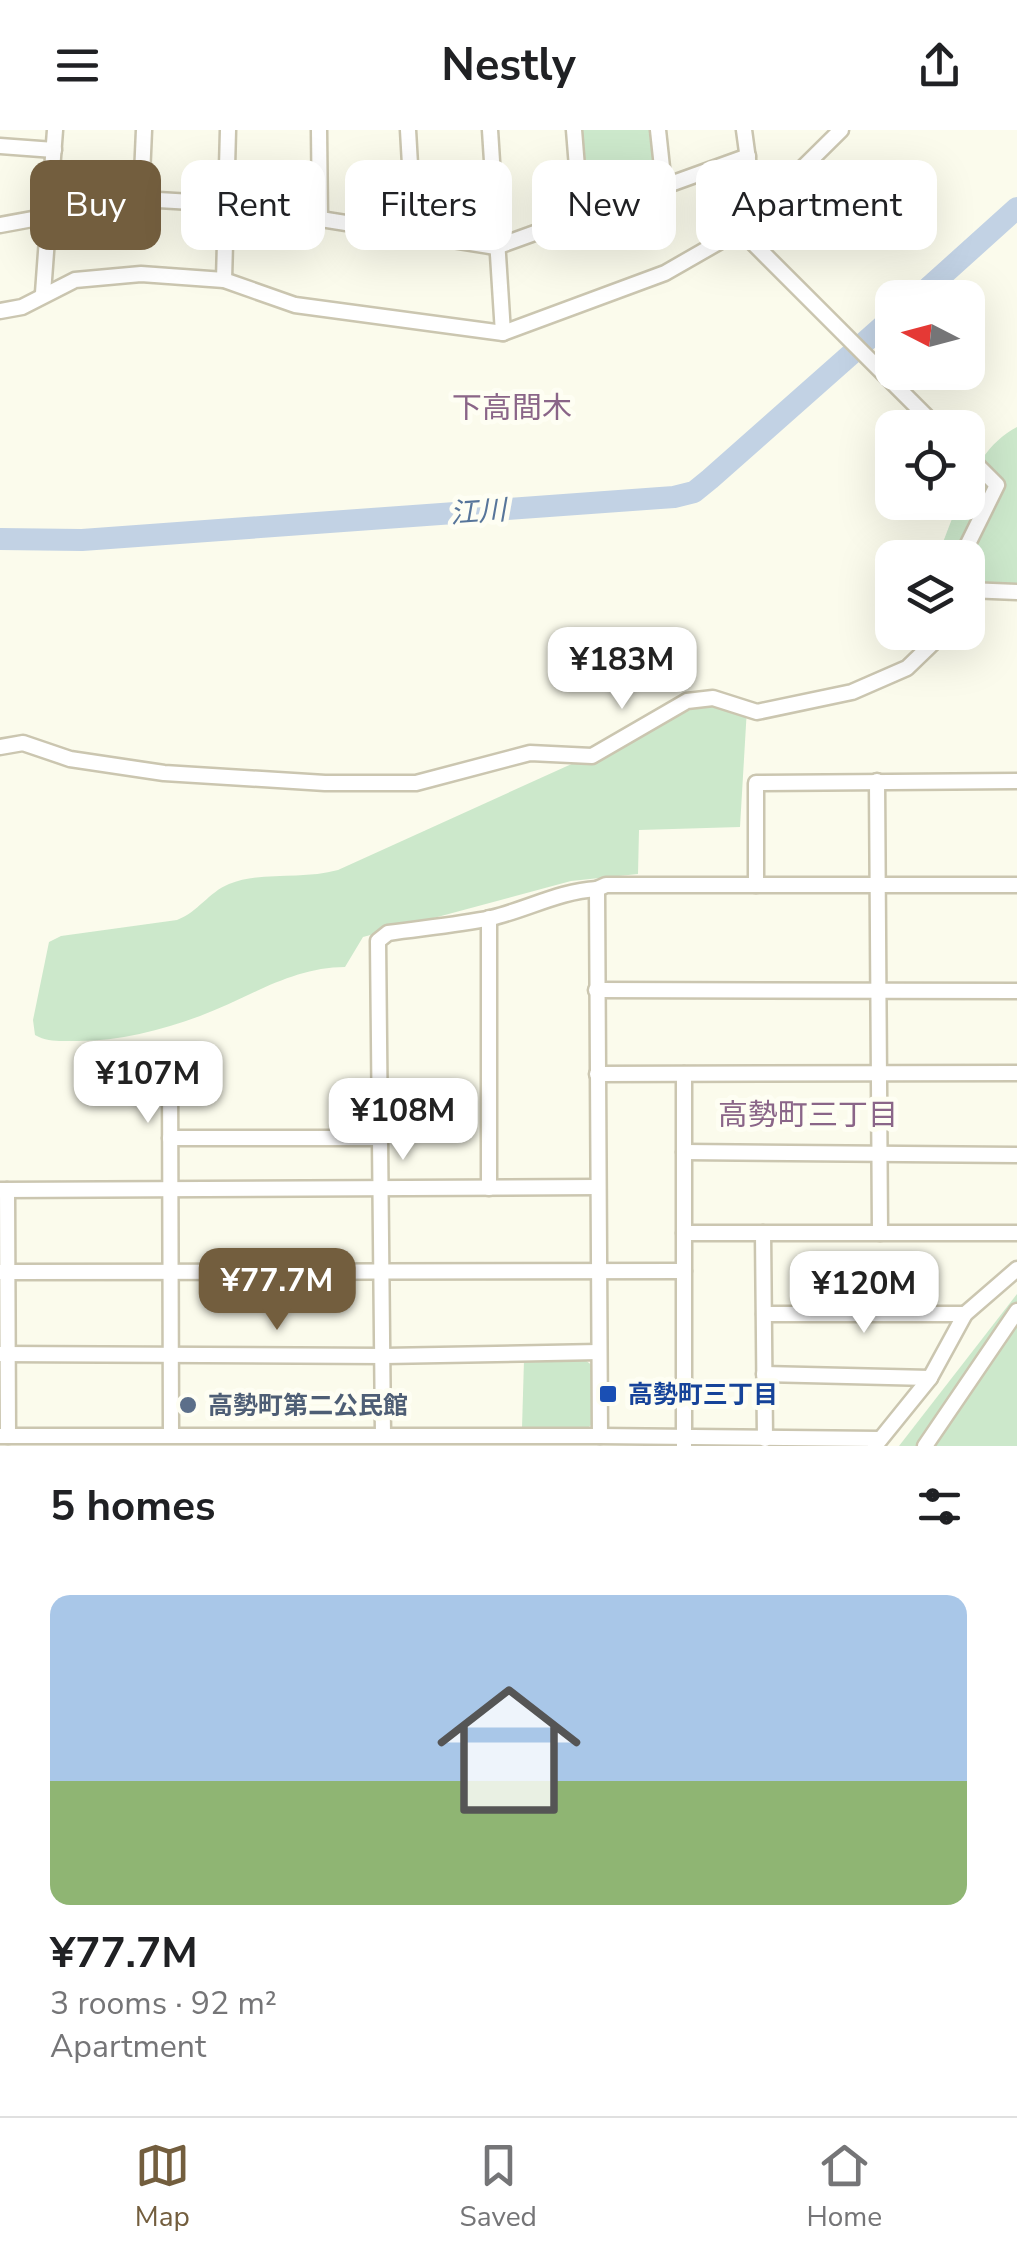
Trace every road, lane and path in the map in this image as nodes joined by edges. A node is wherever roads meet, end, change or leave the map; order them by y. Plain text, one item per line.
1 (55, 130) edge
2 (144, 130) edge
3 (228, 130) edge
4 (319, 130) edge
5 (408, 130) edge
6 (490, 130) edge
7 (574, 130) edge
8 (658, 130) edge
9 (744, 130) edge
10 (818, 130) edge
11 (841, 130) edge
12 (0, 146) edge
13 (820, 149) junction
14 (54, 150) junction
15 (748, 156) junction
16 (53, 160) edge
17 (143, 160) edge
18 (227, 160) edge
19 (319, 160) edge
20 (410, 160) edge
21 (492, 160) edge
22 (576, 160) edge
23 (661, 160) edge
24 (749, 160) edge
25 (808, 160) edge
26 (676, 182) edge
27 (30, 219) edge
28 (0, 225) edge
29 (46, 250) edge
30 (225, 250) edge
31 (496, 250) edge
32 (706, 250) edge
33 (760, 250) edge
34 (224, 280) junction
35 (43, 293) junction
36 (0, 311) edge
37 (503, 332) junction
38 (920, 410) edge
39 (985, 473) edge
40 (985, 509) edge
41 (985, 591) edge
42 (1017, 592) edge
43 (926, 650) edge
44 (0, 746) edge
45 (1017, 781) edge
46 (877, 782) junction
47 (756, 884) junction
48 (1017, 885) edge
49 (878, 886) junction
50 (598, 889) junction
51 (489, 918) junction
52 (596, 990) junction
53 (878, 991) junction
54 (1017, 991) edge
55 (170, 1063) dead end
56 (879, 1073) junction
57 (1017, 1073) edge
58 (597, 1074) junction
59 (684, 1074) junction
60 (170, 1138) junction
61 (381, 1138) junction
62 (684, 1152) junction
63 (879, 1154) junction
64 (1017, 1155) edge
65 (598, 1187) junction
66 (489, 1188) junction
67 (382, 1189) junction
68 (4, 1190) edge
69 (169, 1190) junction
70 (684, 1233) junction
71 (763, 1233) junction
72 (880, 1233) junction
73 (1017, 1233) edge
74 (1017, 1270) edge
75 (684, 1271) junction
76 (3, 1272) edge
77 (170, 1272) junction
78 (383, 1272) junction
79 (600, 1272) junction
80 (1017, 1310) edge
81 (764, 1314) junction
82 (965, 1314) junction
83 (599, 1352) junction
84 (4, 1354) edge
85 (170, 1354) junction
86 (384, 1356) junction
87 (764, 1374) junction
88 (930, 1378) junction
89 (171, 1435) junction
90 (383, 1435) junction
91 (4, 1436) edge
92 (600, 1436) junction
93 (765, 1439) junction
94 (277, 1440) edge
95 (35, 1441) edge
96 (520, 1441) edge
97 (684, 1443) edge
98 (878, 1443) edge
99 (925, 1446) edge

1 - 14 street
2 - 17 street
3 - 18 street
4 - 19 street
5 - 20 street
6 - 21 street
7 - 22 street
8 - 23 street
9 - 15 street
10 - 13 street
11 - 13 street
12 - 14 street
13 - 25 street
14 - 16 street
15 - 24 street
15 - 26 street
27 - 28 street
29 - 35 street
30 - 34 street
31 - 37 street
32 - 37 street
33 - 38 street
34 - 35 street
34 - 37 street
35 - 36 street
39 - 40 street
41 - 42 street
43 - 44 street
45 - 46 street
46 - 47 street
46 - 49 street
47 - 49 street
47 - 50 street
48 - 49 street
49 - 53 street
50 - 51 street
50 - 52 street
51 - 61 street
51 - 66 street
52 - 53 street
52 - 58 street
53 - 54 street
53 - 56 street
55 - 60 street
56 - 57 street
56 - 59 street
56 - 63 street
58 - 59 street
58 - 65 street
59 - 62 street
60 - 61 street
60 - 69 street
61 - 67 street
62 - 63 street
62 - 70 street
63 - 64 street
63 - 72 street
65 - 66 street
65 - 79 street
66 - 67 street
67 - 69 street
67 - 78 street
68 - 69 street
68 - 76 street
69 - 77 street
70 - 71 street
70 - 75 street
71 - 72 street
71 - 81 street
72 - 73 street
74 - 82 street
75 - 79 street
75 - 97 street
76 - 77 street
76 - 84 street
77 - 78 street
77 - 85 street
78 - 79 street
78 - 86 street
79 - 83 street
80 - 99 street
81 - 82 street
81 - 87 street
82 - 88 street
83 - 86 street
83 - 92 street
84 - 85 street
84 - 91 street
85 - 86 street
85 - 89 street
86 - 90 street
87 - 88 street
87 - 93 street
88 - 98 street
89 - 94 street
89 - 95 street
90 - 94 street
90 - 96 street
91 - 95 street
92 - 96 street
92 - 97 street
93 - 97 street
93 - 98 street

